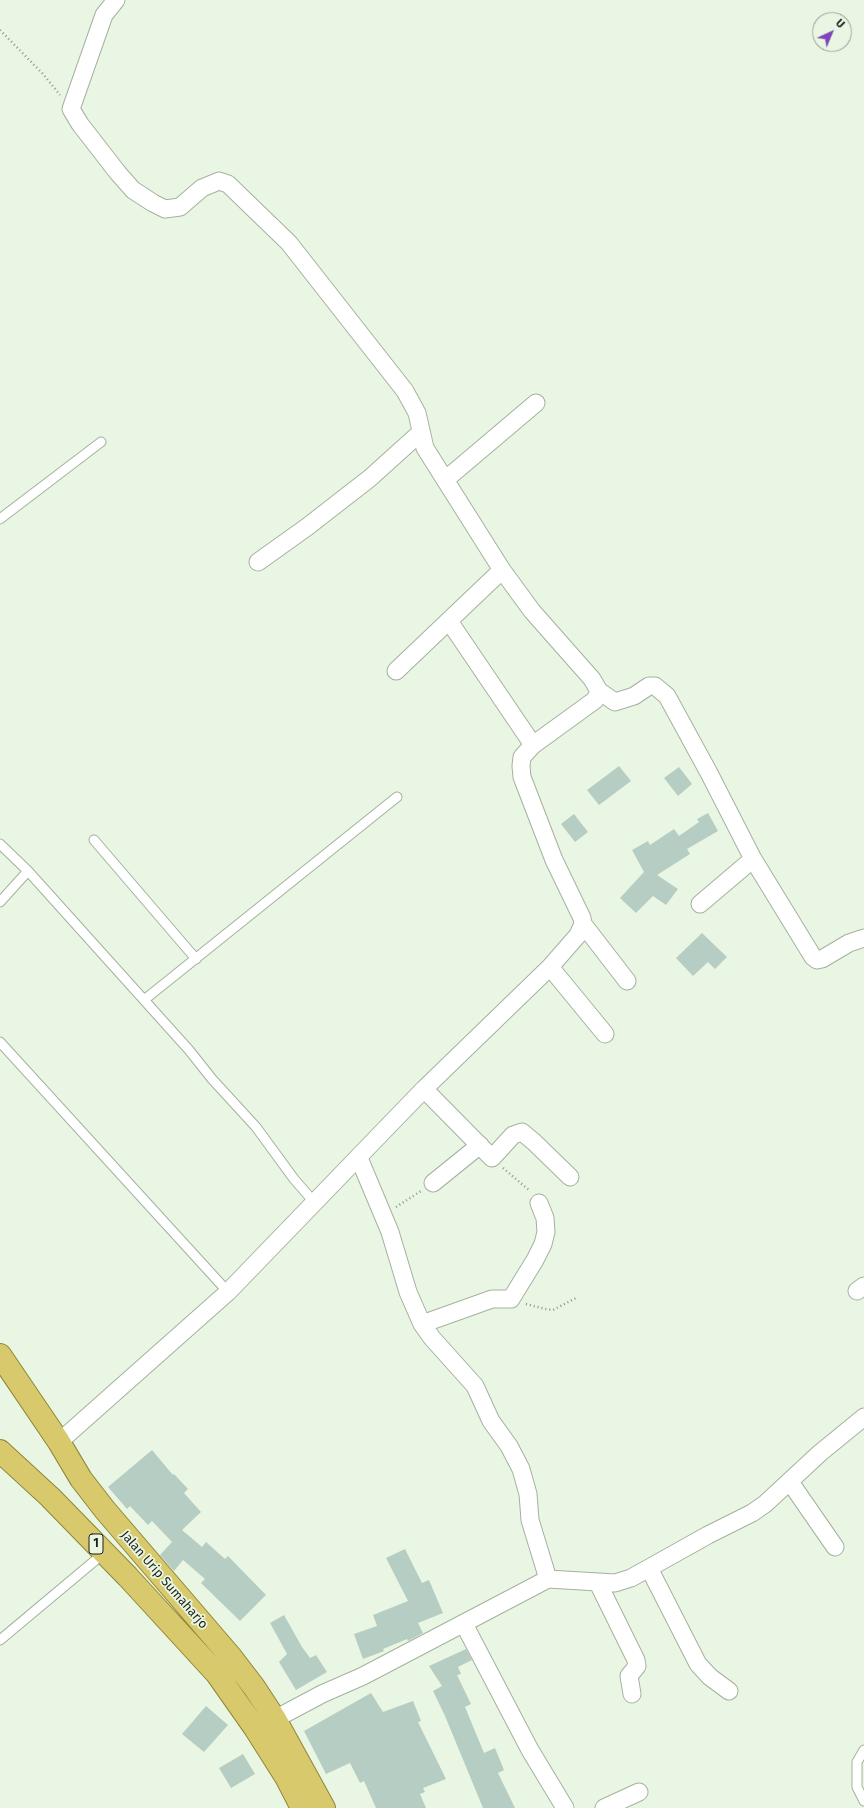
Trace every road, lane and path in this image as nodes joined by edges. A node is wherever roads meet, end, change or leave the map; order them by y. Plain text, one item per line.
1 (116, 0) edge
2 (0, 30) edge
3 (71, 109) junction
4 (536, 403) dead end
5 (421, 432) junction
6 (101, 442) dead end
7 (445, 480) junction
8 (0, 519) edge
9 (258, 562) dead end
10 (502, 570) junction
11 (449, 621) junction
12 (396, 671) dead end
13 (599, 691) junction
14 (533, 745) junction
15 (397, 796) dead end
16 (94, 840) dead end
17 (0, 844) edge
18 (753, 859) junction
19 (28, 871) junction
20 (0, 902) edge
21 (700, 904) dead end
22 (583, 924) junction
23 (862, 938) edge
24 (196, 959) junction
25 (550, 967) junction
26 (627, 981) dead end
27 (144, 1000) junction
28 (605, 1034) dead end
29 (0, 1042) edge
30 (424, 1089) junction
31 (480, 1145) junction
32 (359, 1158) junction
33 (492, 1158) junction
34 (570, 1177) dead end
35 (433, 1183) joint
36 (314, 1202) junction
37 (539, 1203) joint
38 (383, 1216) junction
39 (228, 1292) junction
40 (576, 1298) dead end
41 (511, 1299) junction
42 (422, 1324) junction
43 (0, 1355) edge
44 (864, 1418) edge
45 (59, 1442) junction
46 (0, 1451) edge
47 (790, 1482) junction
48 (836, 1548) dead end
49 (104, 1553) junction
50 (650, 1568) junction
51 (548, 1579) junction
52 (598, 1583) junction
53 (464, 1624) junction
54 (0, 1640) edge
55 (729, 1691) dead end
56 (632, 1694) dead end
57 (275, 1719) junction
58 (864, 1750) edge
59 (639, 1792) dead end
60 (864, 1801) edge
61 (302, 1808) edge
62 (324, 1808) edge
63 (565, 1808) edge
64 (604, 1808) edge

1 - 3 street
2 - 3 path
3 - 5 street
4 - 7 street
5 - 7 street
5 - 9 street
6 - 8 lane
7 - 10 street
10 - 11 street
10 - 13 street
11 - 12 street
11 - 14 street
13 - 14 street
13 - 18 street
14 - 22 street
15 - 24 lane
16 - 24 lane
17 - 19 lane
18 - 21 street
18 - 23 street
19 - 20 lane
19 - 27 lane
22 - 25 street
22 - 26 street
24 - 27 lane
25 - 28 street
25 - 30 street
27 - 36 lane
29 - 39 lane
30 - 31 street
30 - 32 street
31 - 33 street
31 - 35 street
32 - 36 street
32 - 38 street
33 - 34 street
33 - 37 path
35 - 38 path
36 - 39 street
37 - 41 street
38 - 42 street
39 - 45 street
40 - 41 path
41 - 42 street
42 - 51 street
43 - 45 highway, Jalan Urip Sumaharjo / 1
44 - 47 street
45 - 57 highway, Jalan Urip Sumaharjo / 1
46 - 49 highway, Jalan Urip Sumaharjo / 1
47 - 48 street
47 - 50 street
49 - 54 lane
49 - 61 highway, Jalan Urip Sumaharjo / 1
50 - 52 street
50 - 55 street
51 - 52 street
51 - 53 street
52 - 56 street
53 - 57 street
53 - 63 street
57 - 62 highway, Jalan Urip Sumaharjo / 1
58 - 60 lane
59 - 64 street

